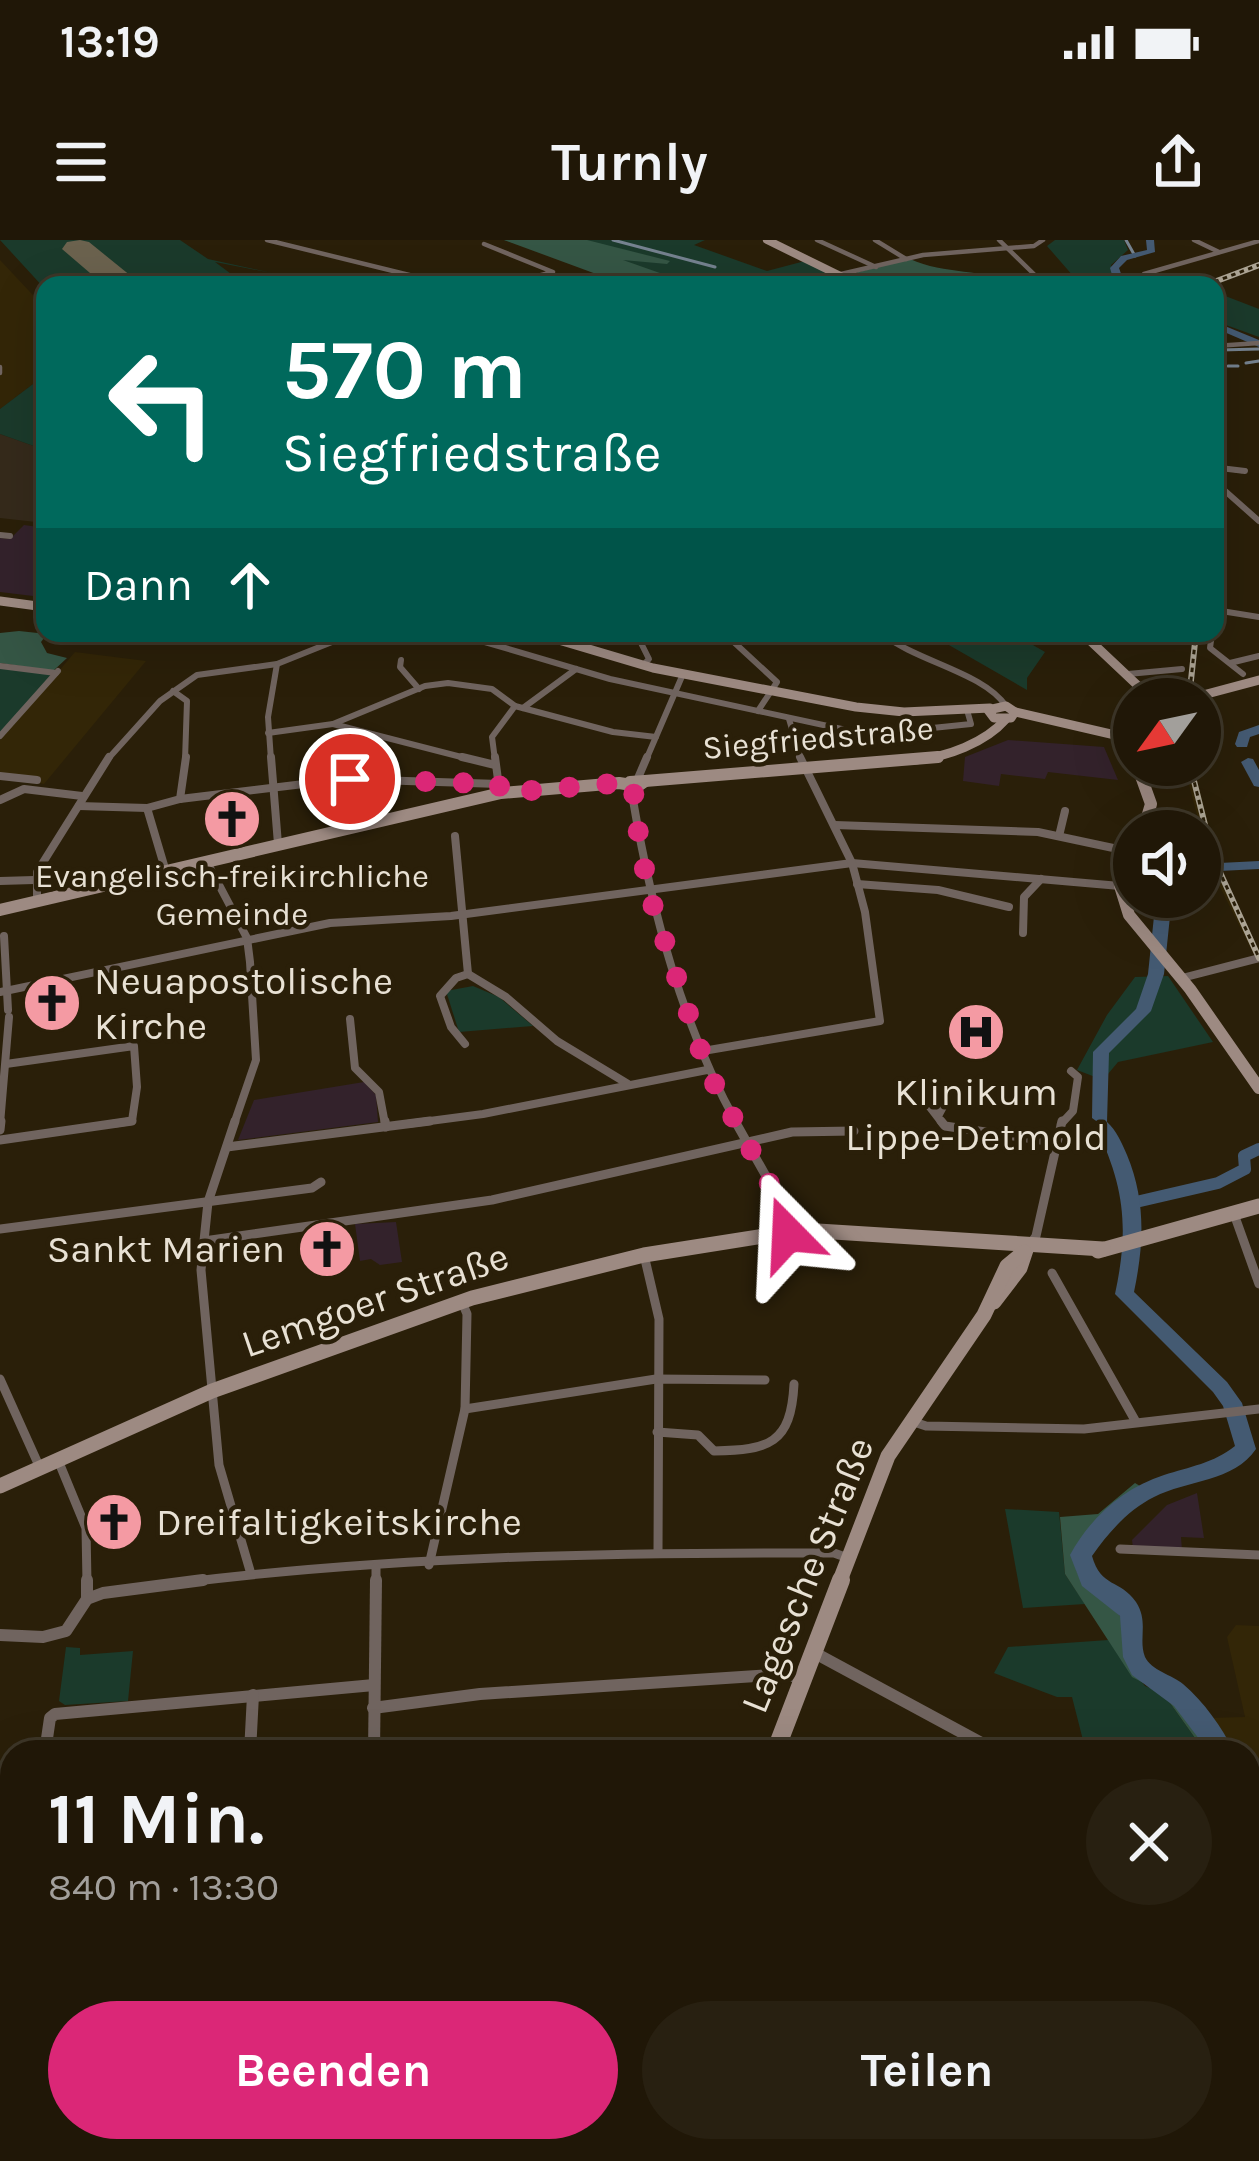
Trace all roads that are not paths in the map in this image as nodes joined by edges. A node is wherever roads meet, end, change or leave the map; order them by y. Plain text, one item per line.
1 (267, 240) edge
2 (766, 240) edge
3 (817, 240) edge
4 (875, 240) edge
5 (999, 240) edge
6 (1043, 240) edge
7 (1194, 240) edge
8 (1259, 241) edge
9 (484, 244) dead end
10 (935, 245) dead end
11 (1006, 249) junction
12 (1220, 252) junction
13 (942, 254) junction
14 (906, 259) junction
15 (876, 267) junction
16 (841, 274) junction
17 (1144, 274) dead end
18 (413, 276) edge
19 (537, 276) edge
20 (844, 276) edge
21 (1035, 276) edge
22 (1259, 343) edge
23 (1224, 345) edge
24 (1224, 468) edge
25 (1246, 471) dead end
26 (1224, 490) edge
27 (1259, 521) edge
28 (0, 535) edge
29 (10, 536) dead end
30 (0, 600) edge
31 (36, 604) edge
32 (1224, 611) edge
33 (1259, 617) edge
34 (337, 642) edge
35 (485, 642) edge
36 (565, 642) edge
37 (640, 642) edge
38 (734, 642) edge
39 (892, 642) edge
40 (1092, 642) edge
41 (1209, 642) edge
42 (1259, 656) edge
43 (401, 660) dead end
44 (1230, 663) junction
45 (277, 664) junction
46 (643, 665) junction
47 (0, 666) edge
48 (577, 669) junction
49 (1182, 669) dead end
50 (683, 674) junction
51 (1128, 674) junction
52 (1132, 678) edge
53 (1253, 683) edge
54 (419, 688) junction
55 (773, 690) junction
56 (173, 691) junction
57 (1221, 691) edge
58 (675, 694) junction
59 (1221, 694) edge
60 (519, 707) junction
61 (967, 710) junction
62 (1000, 710) junction
63 (758, 712) junction
64 (789, 719) junction
65 (332, 724) junction
66 (1113, 730) edge
67 (268, 733) junction
68 (0, 736) edge
69 (656, 737) junction
70 (495, 765) junction
71 (806, 769) junction
72 (0, 776) edge
73 (37, 780) dead end
74 (637, 782) junction
75 (272, 788) junction
76 (500, 788) junction
77 (181, 799) junction
78 (0, 800) edge
79 (80, 801) junction
80 (147, 808) junction
81 (1065, 811) dead end
82 (835, 825) junction
83 (454, 836) dead end
84 (1059, 836) junction
85 (278, 844) junction
86 (1113, 846) edge
87 (207, 862) junction
88 (851, 863) junction
89 (166, 872) junction
90 (1041, 879) junction
91 (34, 880) junction
92 (0, 881) edge
93 (857, 884) junction
94 (1113, 885) edge
95 (648, 890) junction
96 (37, 902) junction
97 (1009, 907) dead end
98 (0, 910) edge
99 (462, 915) junction
100 (1131, 918) edge
101 (1023, 933) dead end
102 (4, 936) dead end
103 (247, 938) junction
104 (1259, 958) edge
105 (468, 974) junction
106 (1182, 979) junction
107 (4, 991) edge
108 (350, 1018) dead end
109 (465, 1044) dead end
110 (703, 1052) junction
111 (6, 1064) junction
112 (707, 1070) junction
113 (1071, 1071) dead end
114 (628, 1084) junction
115 (1259, 1088) edge
116 (938, 1116) dead end
117 (386, 1127) junction
118 (0, 1130) edge
119 (854, 1132) dead end
120 (0, 1140) edge
121 (1054, 1142) junction
122 (746, 1145) junction
123 (227, 1147) junction
124 (321, 1182) dead end
125 (208, 1202) junction
126 (1259, 1206) edge
127 (1234, 1214) junction
128 (0, 1229) edge
129 (788, 1234) junction
130 (204, 1241) junction
131 (1027, 1249) junction
132 (644, 1255) junction
133 (1052, 1274) dead end
134 (1259, 1284) edge
135 (462, 1302) junction
136 (0, 1379) edge
137 (656, 1379) junction
138 (765, 1380) dead end
139 (794, 1384) dead end
140 (212, 1391) junction
141 (465, 1409) junction
142 (1259, 1409) edge
143 (911, 1420) junction
144 (1136, 1422) junction
145 (657, 1432) junction
146 (58, 1460) junction
147 (40, 1468) junction
148 (0, 1486) edge
149 (1120, 1549) dead end
150 (658, 1552) junction
151 (1259, 1555) edge
152 (848, 1558) junction
153 (429, 1565) junction
154 (376, 1568) junction
155 (251, 1574) junction
156 (87, 1599) junction
157 (0, 1635) edge
158 (812, 1652) junction
159 (802, 1678) junction
160 (374, 1684) junction
161 (253, 1695) junction
162 (373, 1708) junction
163 (47, 1740) edge
164 (251, 1740) edge
165 (374, 1740) edge
166 (779, 1740) edge
167 (976, 1740) edge

1 - 18 street
2 - 16 street
3 - 15 street
4 - 14 street
5 - 11 street
6 - 11 street
7 - 12 street
8 - 12 street
9 - 19 street
10 - 13 street
11 - 13 street
11 - 21 street
12 - 17 street
13 - 14 street
14 - 15 street
15 - 16 street
16 - 20 street
22 - 23 street
24 - 25 street
26 - 27 street
28 - 29 street
30 - 31 street
32 - 33 street
34 - 45 street
35 - 48 street
36 - 46 street
37 - 46 street
38 - 55 street
39 - 62 street
40 - 51 street
41 - 44 street
42 - 44 street
43 - 54 street
44 - 53 street
45 - 56 street
45 - 67 street
46 - 50 street
47 - 68 street
48 - 58 street
48 - 60 street
49 - 51 street
50 - 55 street
50 - 58 street
51 - 52 street
53 - 57 street
53 - 59 street
54 - 60 street
54 - 65 street
55 - 61 street
55 - 63 street
56 - 77 street
56 - 79 street
58 - 63 street
58 - 69 street
60 - 69 street
60 - 70 street
61 - 62 street
61 - 64 street
62 - 66 street
62 - 71 street, Siegfriedstraße
63 - 64 street
64 - 71 street
65 - 67 street
65 - 70 street
67 - 75 street
69 - 74 street
70 - 76 street
71 - 74 street, Siegfriedstraße
71 - 82 street
72 - 73 street
74 - 76 street, Siegfriedstraße
74 - 95 street
75 - 76 street
75 - 77 street
75 - 85 street
76 - 85 street, Siegfriedstraße
77 - 80 street
78 - 79 street
79 - 80 street
79 - 91 street
80 - 89 street
81 - 84 street
82 - 84 street
82 - 88 street
83 - 99 street
84 - 86 street
85 - 87 street, Siegfriedstraße
87 - 89 street, Siegfriedstraße
87 - 103 street
88 - 90 street
88 - 93 street
88 - 95 street
89 - 96 street, Siegfriedstraße
90 - 94 street
90 - 101 street
91 - 92 street
91 - 96 street
93 - 97 street
93 - 110 street
95 - 99 street
95 - 110 street
96 - 98 street, Siegfriedstraße
99 - 103 street
99 - 105 street
100 - 106 street
102 - 107 street
103 - 107 street
103 - 123 street
104 - 106 street
105 - 109 street
105 - 114 street
106 - 115 street
107 - 111 street
108 - 117 street
110 - 112 street
111 - 118 street
111 - 120 street
112 - 114 street
112 - 122 street
113 - 121 street
114 - 117 street
116 - 121 street
117 - 123 street
119 - 122 street
121 - 131 street
122 - 129 street
122 - 130 street
123 - 125 street
124 - 125 street
125 - 128 street
125 - 130 street
126 - 127 street, Lemgoer Straße
127 - 131 street, Lemgoer Straße
127 - 134 street
129 - 131 street, Lemgoer Straße
129 - 132 street, Lemgoer Straße
130 - 140 street
131 - 143 street, Lagesche Straße
132 - 135 street, Lemgoer Straße
132 - 137 street
133 - 144 street
135 - 140 street, Lemgoer Straße
135 - 141 street
136 - 147 street
137 - 138 street
137 - 141 street
137 - 145 street
139 - 145 street
140 - 146 street, Lemgoer Straße
140 - 155 street
141 - 153 street
142 - 144 street
143 - 144 street
143 - 152 street, Lagesche Straße
145 - 150 street
146 - 147 street, Lemgoer Straße
146 - 156 street
147 - 148 street, Lemgoer Straße
149 - 151 street
150 - 152 street
150 - 153 street
152 - 158 street, Lagesche Straße
153 - 154 street
154 - 155 street
154 - 160 street
155 - 156 street
156 - 157 street
158 - 159 street, Lagesche Straße
158 - 167 street
159 - 162 street
159 - 166 street, Lagesche Straße
160 - 161 street
160 - 162 street
161 - 163 street
161 - 164 street
162 - 165 street

